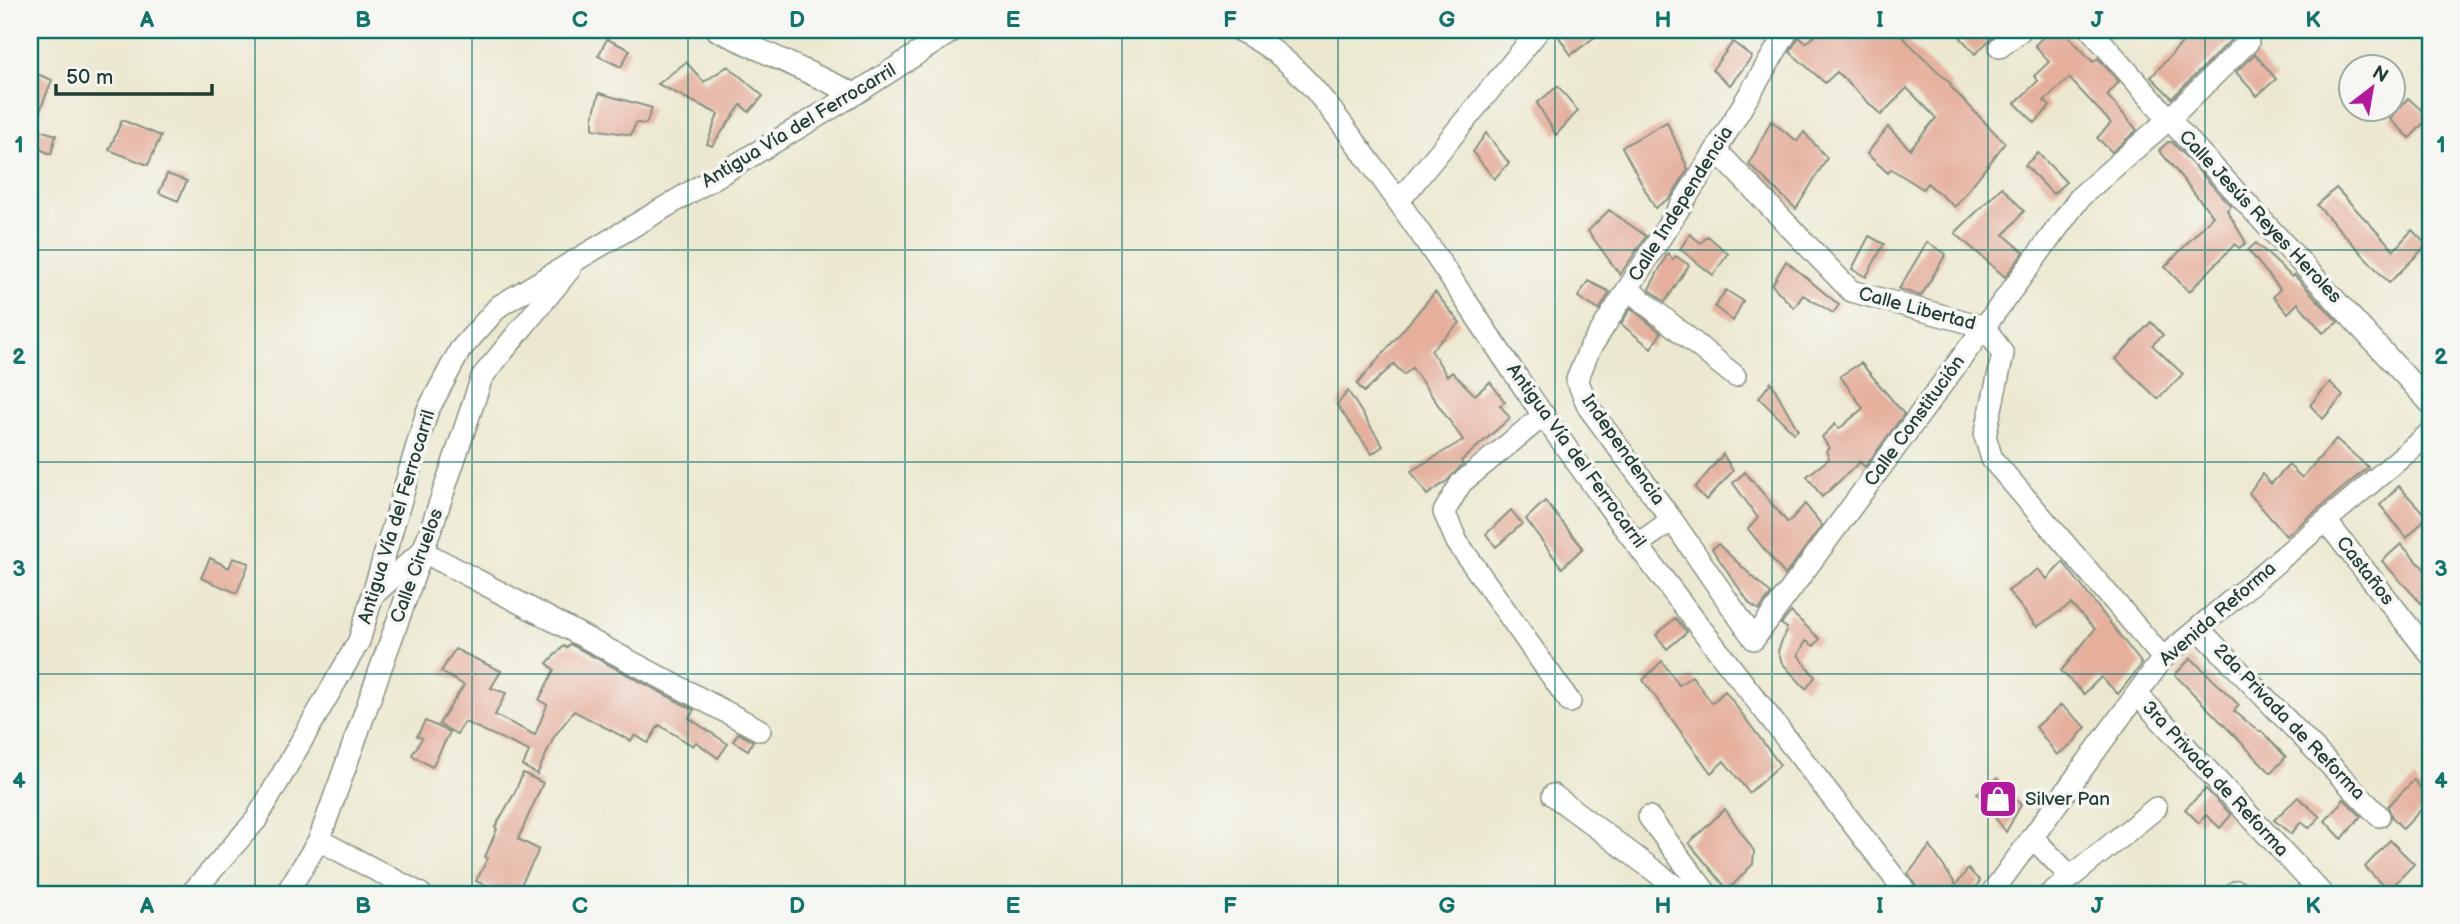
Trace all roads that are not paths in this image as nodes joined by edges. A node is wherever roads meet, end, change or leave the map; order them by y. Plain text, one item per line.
1 (717, 30) edge
2 (954, 30) edge
3 (1238, 30) edge
4 (1539, 30) edge
5 (1788, 30) edge
6 (2021, 30) edge
7 (2091, 30) edge
8 (2248, 42) dead end
9 (2000, 47) dead end
10 (855, 94) junction
11 (2169, 119) junction
12 (1716, 150) junction
13 (1399, 201) junction
14 (580, 257) junction
15 (1628, 289) junction
16 (1984, 327) junction
17 (1735, 376) dead end
18 (1577, 380) joint
19 (2430, 403) edge
20 (1544, 415) junction
21 (2430, 433) edge
22 (1672, 520) junction
23 (2326, 521) junction
24 (1638, 544) junction
25 (422, 551) junction
26 (372, 596) junction
27 (2199, 629) junction
28 (2430, 654) edge
29 (2163, 658) junction
30 (2137, 694) junction
31 (1570, 702) dead end
32 (760, 730) dead end
33 (1552, 794) dead end
34 (2156, 808) dead end
35 (2379, 816) dead end
36 (1649, 817) dead end
37 (2032, 837) junction
38 (319, 839) junction
39 (2071, 877) junction
40 (191, 894) edge
41 (286, 894) edge
42 (421, 894) edge
43 (1689, 894) edge
44 (1707, 894) edge
45 (1907, 894) edge
46 (1991, 894) edge
47 (2050, 894) edge
48 (2322, 894) edge

1 - 10 street
2 - 10 street, Antigua Vía del Ferrocarril
3 - 13 street, Antigua Vía del Ferrocarril
4 - 13 street
5 - 12 street, Calle Independencia
6 - 9 street
7 - 11 street, Calle Jesús Reyes Heroles
8 - 11 street, Calle Constitución
10 - 14 street, Antigua Vía del Ferrocarril
11 - 16 street, Calle Constitución
11 - 19 street, Calle Jesús Reyes Heroles
12 - 15 street, Calle Independencia
12 - 16 street, Calle Libertad
13 - 20 street, Antigua Vía del Ferrocarril
14 - 25 street, Calle Ciruelos
14 - 26 street, Antigua Vía del Ferrocarril
15 - 17 street
15 - 18 street, Calle Independencia
16 - 22 street, Calle Constitución
16 - 29 street, Calle Libertad
18 - 22 street, Independencia
20 - 24 street, Antigua Vía del Ferrocarril
20 - 31 street
21 - 23 street, Avenida Reforma
22 - 24 street, Independencia
23 - 27 street, Avenida Reforma
23 - 28 street, Castaños
24 - 45 street, Antigua Vía del Ferrocarril
25 - 26 street
25 - 32 street
25 - 38 street, Calle Ciruelos
26 - 40 street, Antigua Vía del Ferrocarril
27 - 29 street, Avenida Reforma
27 - 35 street, 2da Privada de Reforma
29 - 30 street, Avenida Reforma
30 - 37 street, Avenida Reforma
30 - 48 street, 3ra Privada de Reforma
33 - 43 street
34 - 39 street
36 - 44 street
37 - 39 street
37 - 46 street, Avenida Reforma
38 - 41 street, Calle Ciruelos
38 - 42 street
39 - 47 street

